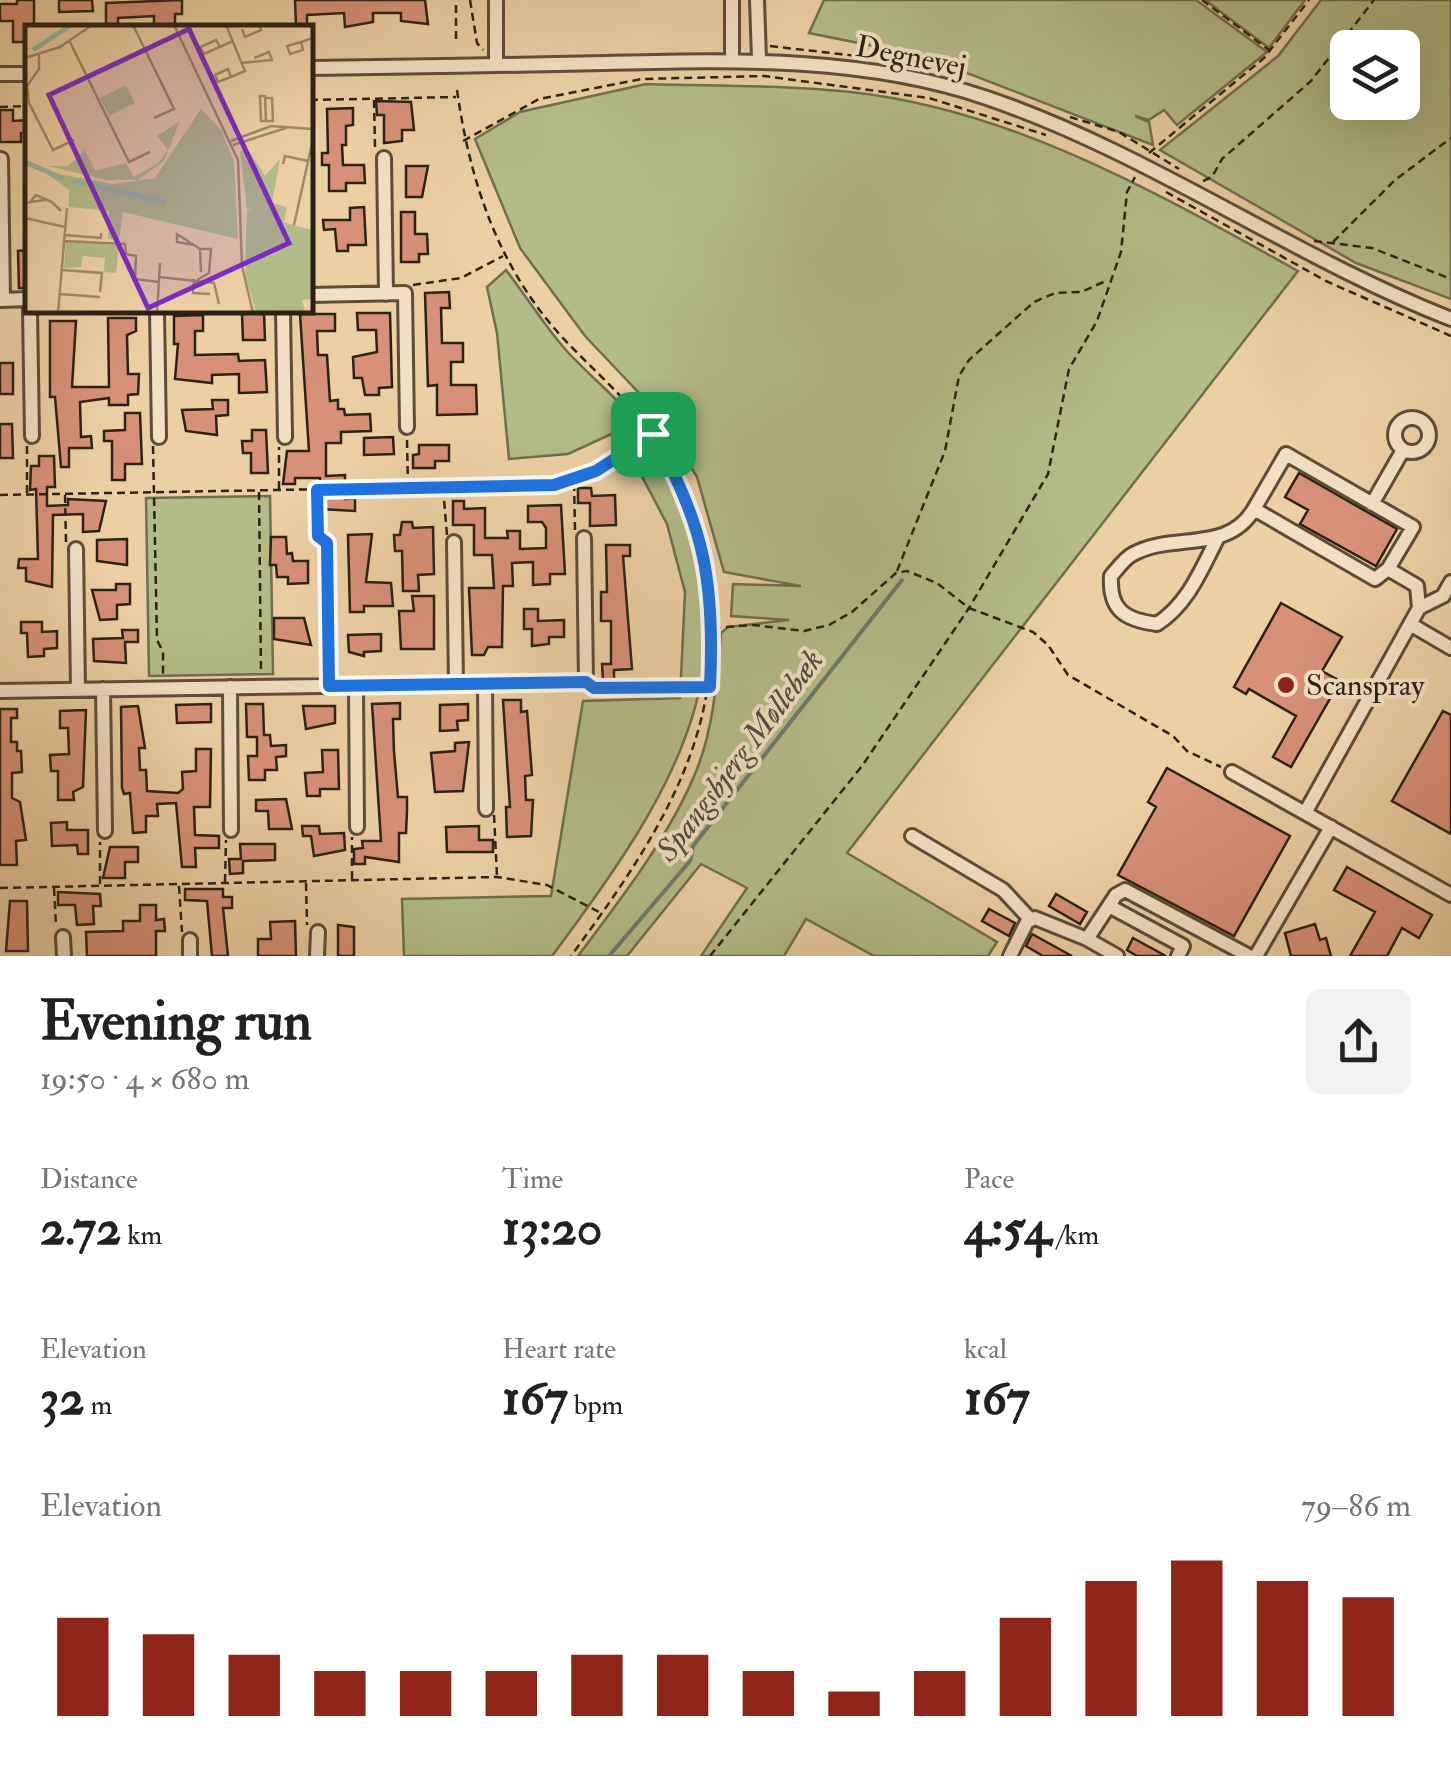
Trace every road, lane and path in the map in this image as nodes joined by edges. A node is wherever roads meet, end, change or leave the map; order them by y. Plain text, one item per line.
1 (456, 0) edge
2 (470, 0) edge
3 (496, 0) edge
4 (732, 0) edge
5 (757, 0) edge
6 (1202, 0) edge
7 (1309, 0) edge
8 (1374, 0) edge
9 (456, 40) dead end
10 (477, 44) dead end
11 (1270, 52) junction
12 (759, 59) junction
13 (732, 60) junction
14 (496, 65) junction
15 (312, 68) edge
16 (456, 90) dead end
17 (458, 97) junction
18 (374, 99) junction
19 (312, 100) edge
20 (1451, 138) edge
21 (463, 140) junction
22 (1060, 140) dead end
23 (1151, 149) junction
24 (384, 158) joint
25 (0, 159) edge
26 (1143, 162) junction
27 (1202, 181) junction
28 (1153, 185) dead end
29 (1216, 190) dead end
30 (1310, 241) dead end
31 (1333, 242) junction
32 (504, 255) junction
33 (1112, 278) junction
34 (1451, 279) edge
35 (405, 293) junction
36 (386, 294) junction
37 (312, 295) edge
38 (1, 300) edge
39 (30, 312) edge
40 (157, 312) edge
41 (283, 312) edge
42 (1451, 319) edge
43 (1451, 336) edge
44 (407, 427) joint
45 (653, 434) junction
46 (32, 436) joint
47 (159, 437) joint
48 (284, 437) joint
49 (1403, 450) dead end
50 (574, 482) junction
51 (444, 487) junction
52 (408, 488) junction
53 (259, 490) junction
54 (278, 490) junction
55 (317, 490) junction
56 (154, 492) junction
57 (27, 494) junction
58 (65, 494) junction
59 (0, 495) edge
60 (1372, 504) junction
61 (1254, 509) junction
62 (584, 538) joint
63 (1218, 539) junction
64 (454, 542) joint
65 (327, 543) joint
66 (76, 548) joint
67 (1388, 569) junction
68 (896, 572) junction
69 (1451, 582) edge
70 (1447, 598) edge
71 (969, 608) junction
72 (1419, 608) junction
73 (713, 628) junction
74 (1406, 630) junction
75 (1451, 648) edge
76 (586, 682) junction
77 (456, 684) junction
78 (485, 684) junction
79 (329, 686) junction
80 (356, 686) junction
81 (230, 687) junction
82 (262, 687) junction
83 (710, 687) junction
84 (163, 688) junction
85 (103, 689) junction
86 (0, 690) edge
87 (78, 690) junction
88 (1232, 772) joint
89 (486, 809) joint
90 (1305, 813) junction
91 (357, 827) joint
92 (1330, 827) junction
93 (232, 830) joint
94 (105, 831) joint
95 (912, 836) dead end
96 (497, 877) junction
97 (352, 880) junction
98 (306, 882) junction
99 (225, 883) junction
100 (179, 884) junction
101 (100, 886) junction
102 (54, 887) junction
103 (0, 888) edge
104 (1451, 895) edge
105 (1110, 906) junction
106 (602, 914) junction
107 (1030, 919) junction
108 (318, 932) joint
109 (63, 937) joint
110 (190, 940) joint
111 (1087, 940) junction
112 (64, 956) edge
113 (190, 956) edge
114 (317, 956) edge
115 (571, 956) edge
116 (710, 956) edge
117 (1010, 956) edge
118 (1117, 956) edge
119 (1178, 956) edge
120 (1252, 956) edge

1 - 9 path
2 - 10 path
3 - 14 street
4 - 13 street
5 - 12 street
6 - 11 path
7 - 11 path
8 - 27 path
11 - 23 path
12 - 13 street, Degnevej
12 - 26 street, Degnevej
13 - 14 street, Degnevej
14 - 15 street, Degnevej
16 - 17 path
17 - 18 path
17 - 21 path
18 - 19 path
18 - 24 path
20 - 31 path
21 - 22 path
21 - 32 path
23 - 26 path
23 - 27 path
24 - 36 street
25 - 38 street
26 - 33 path
26 - 42 street, Degnevej
27 - 29 path
28 - 43 path
30 - 31 path
31 - 34 path
32 - 35 path
32 - 45 path
33 - 68 path
33 - 71 path
35 - 36 street
35 - 44 street
36 - 37 street
39 - 46 street
40 - 47 street
41 - 48 street
44 - 52 path
45 - 50 path
45 - 73 path
46 - 57 path
47 - 56 path
48 - 54 path
49 - 60 street
50 - 51 path
50 - 62 path
51 - 52 path
51 - 64 path
52 - 55 path
53 - 54 path
53 - 56 path
53 - 82 path
54 - 55 path
55 - 65 path
56 - 58 path
56 - 84 path
57 - 58 path
57 - 59 path
58 - 66 path
60 - 61 street
60 - 67 street
61 - 63 street
61 - 67 street
62 - 76 street
63 - 63 street
64 - 77 street
65 - 79 street
66 - 87 street
67 - 72 street
68 - 71 path
68 - 73 path
69 - 70 street
70 - 72 street
71 - 88 path
71 - 116 path
72 - 74 street
73 - 83 path
74 - 75 street
74 - 90 street
76 - 78 street
76 - 83 path
77 - 78 street
77 - 80 street
78 - 89 street
79 - 80 street
79 - 82 street
80 - 91 street
81 - 82 street
81 - 84 street
81 - 93 street
83 - 106 path
84 - 85 street
85 - 87 street
85 - 94 street
86 - 87 street
88 - 90 street
89 - 96 path
90 - 92 street
91 - 97 path
92 - 104 street
92 - 120 street
93 - 99 path
94 - 101 path
95 - 107 street
96 - 97 path
96 - 106 path
97 - 98 path
98 - 99 path
98 - 108 path
99 - 100 path
100 - 101 path
100 - 110 path
101 - 102 path
102 - 103 path
102 - 109 path
105 - 111 street
105 - 119 street
105 - 120 street
106 - 115 path
107 - 111 street
107 - 117 street
108 - 114 street
109 - 112 street
110 - 113 street
111 - 118 street

